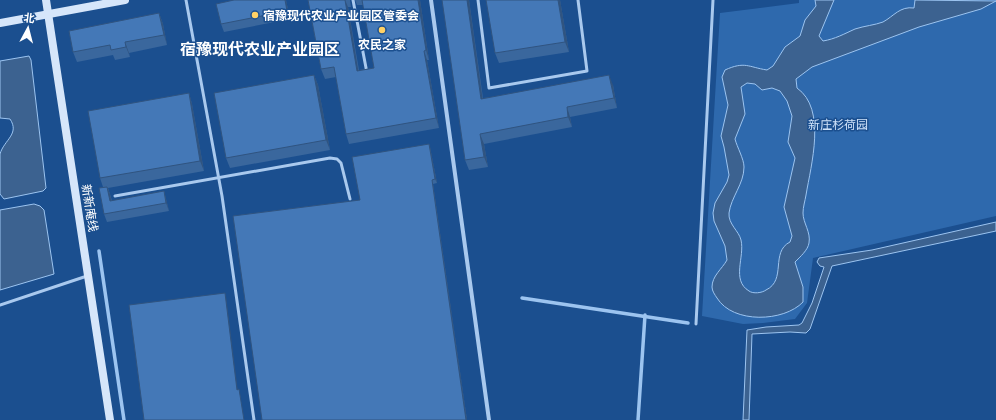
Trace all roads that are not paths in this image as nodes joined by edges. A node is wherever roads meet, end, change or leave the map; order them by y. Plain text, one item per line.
1 (126, 0) edge
2 (186, 0) edge
3 (353, 0) edge
4 (431, 0) edge
5 (478, 0) edge
6 (578, 0) edge
7 (713, 0) edge
8 (46, 1) edge
9 (48, 15) junction
10 (0, 23) edge
11 (367, 73) edge
12 (219, 178) junction
13 (115, 196) dead end
14 (350, 199) dead end
15 (88, 276) junction
16 (0, 305) edge
17 (696, 324) dead end
18 (110, 420) edge
19 (254, 420) edge
20 (489, 420) edge

1 - 9 street
2 - 12 lane
3 - 11 lane
4 - 20 street
5 - 6 lane
7 - 17 lane
8 - 9 street, 新新庵线
9 - 10 street
9 - 15 street, 新新庵线
12 - 13 lane
12 - 14 lane
12 - 19 lane
15 - 16 lane
15 - 18 street, 新新庵线

